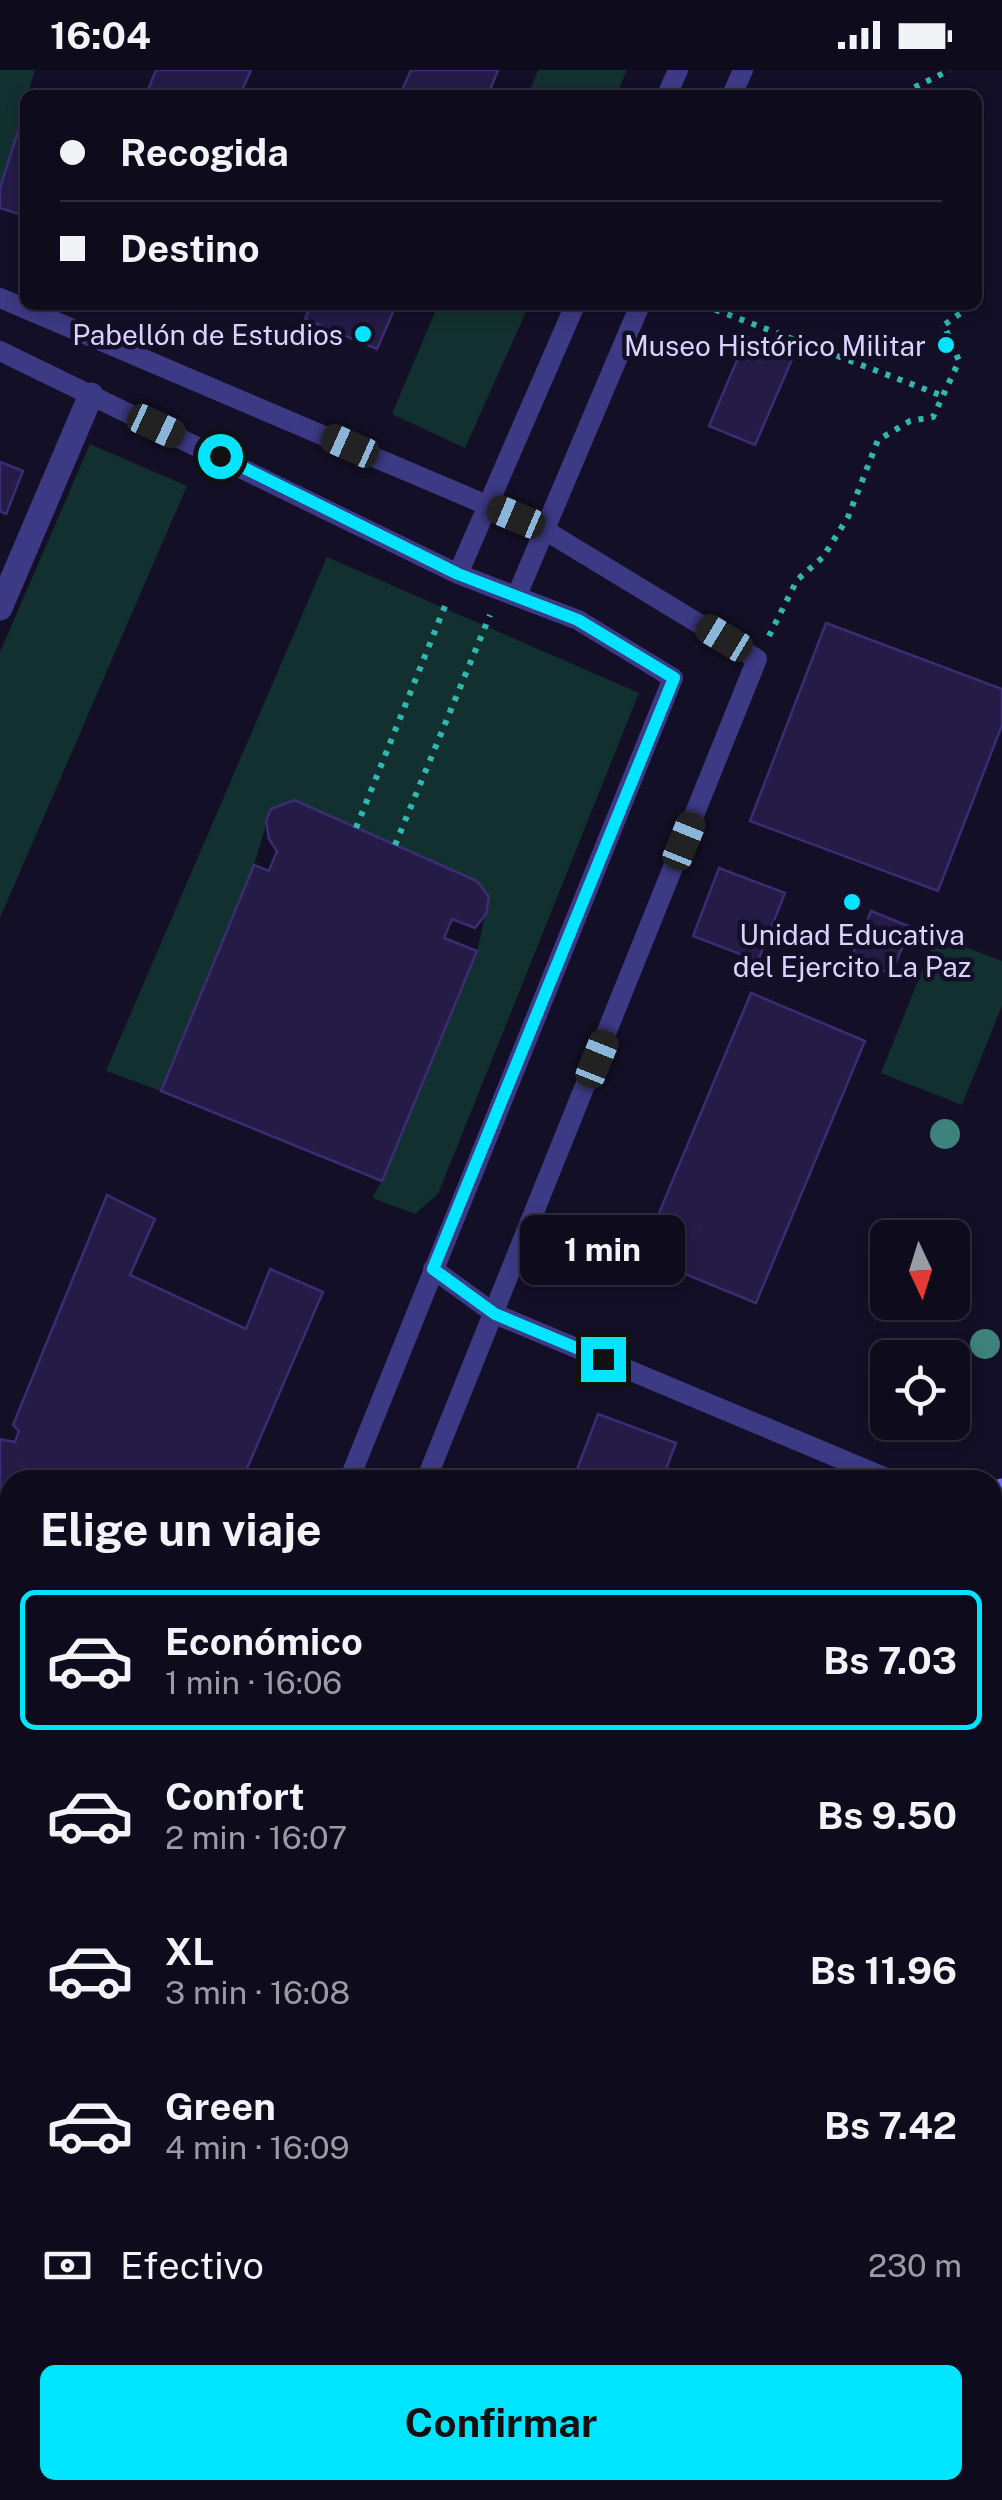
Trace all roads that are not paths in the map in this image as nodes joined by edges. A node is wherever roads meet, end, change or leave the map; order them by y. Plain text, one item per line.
1 (28, 310) edge
2 (573, 310) edge
3 (638, 310) edge
4 (0, 351) edge
5 (91, 395) junction
6 (488, 505) junction
7 (544, 529) junction
8 (458, 574) junction
9 (509, 592) junction
10 (0, 608) edge
11 (433, 1269) junction
12 (495, 1314) junction
13 (353, 1470) edge
14 (430, 1470) edge
15 (867, 1470) edge

1 - 6 lane
2 - 6 lane
3 - 7 lane
4 - 5 lane
5 - 8 lane
5 - 10 street
6 - 7 lane
6 - 8 lane
7 - 9 lane
7 - 12 lane
8 - 9 lane
9 - 11 lane
11 - 12 lane
11 - 13 lane
12 - 14 lane
12 - 15 lane

